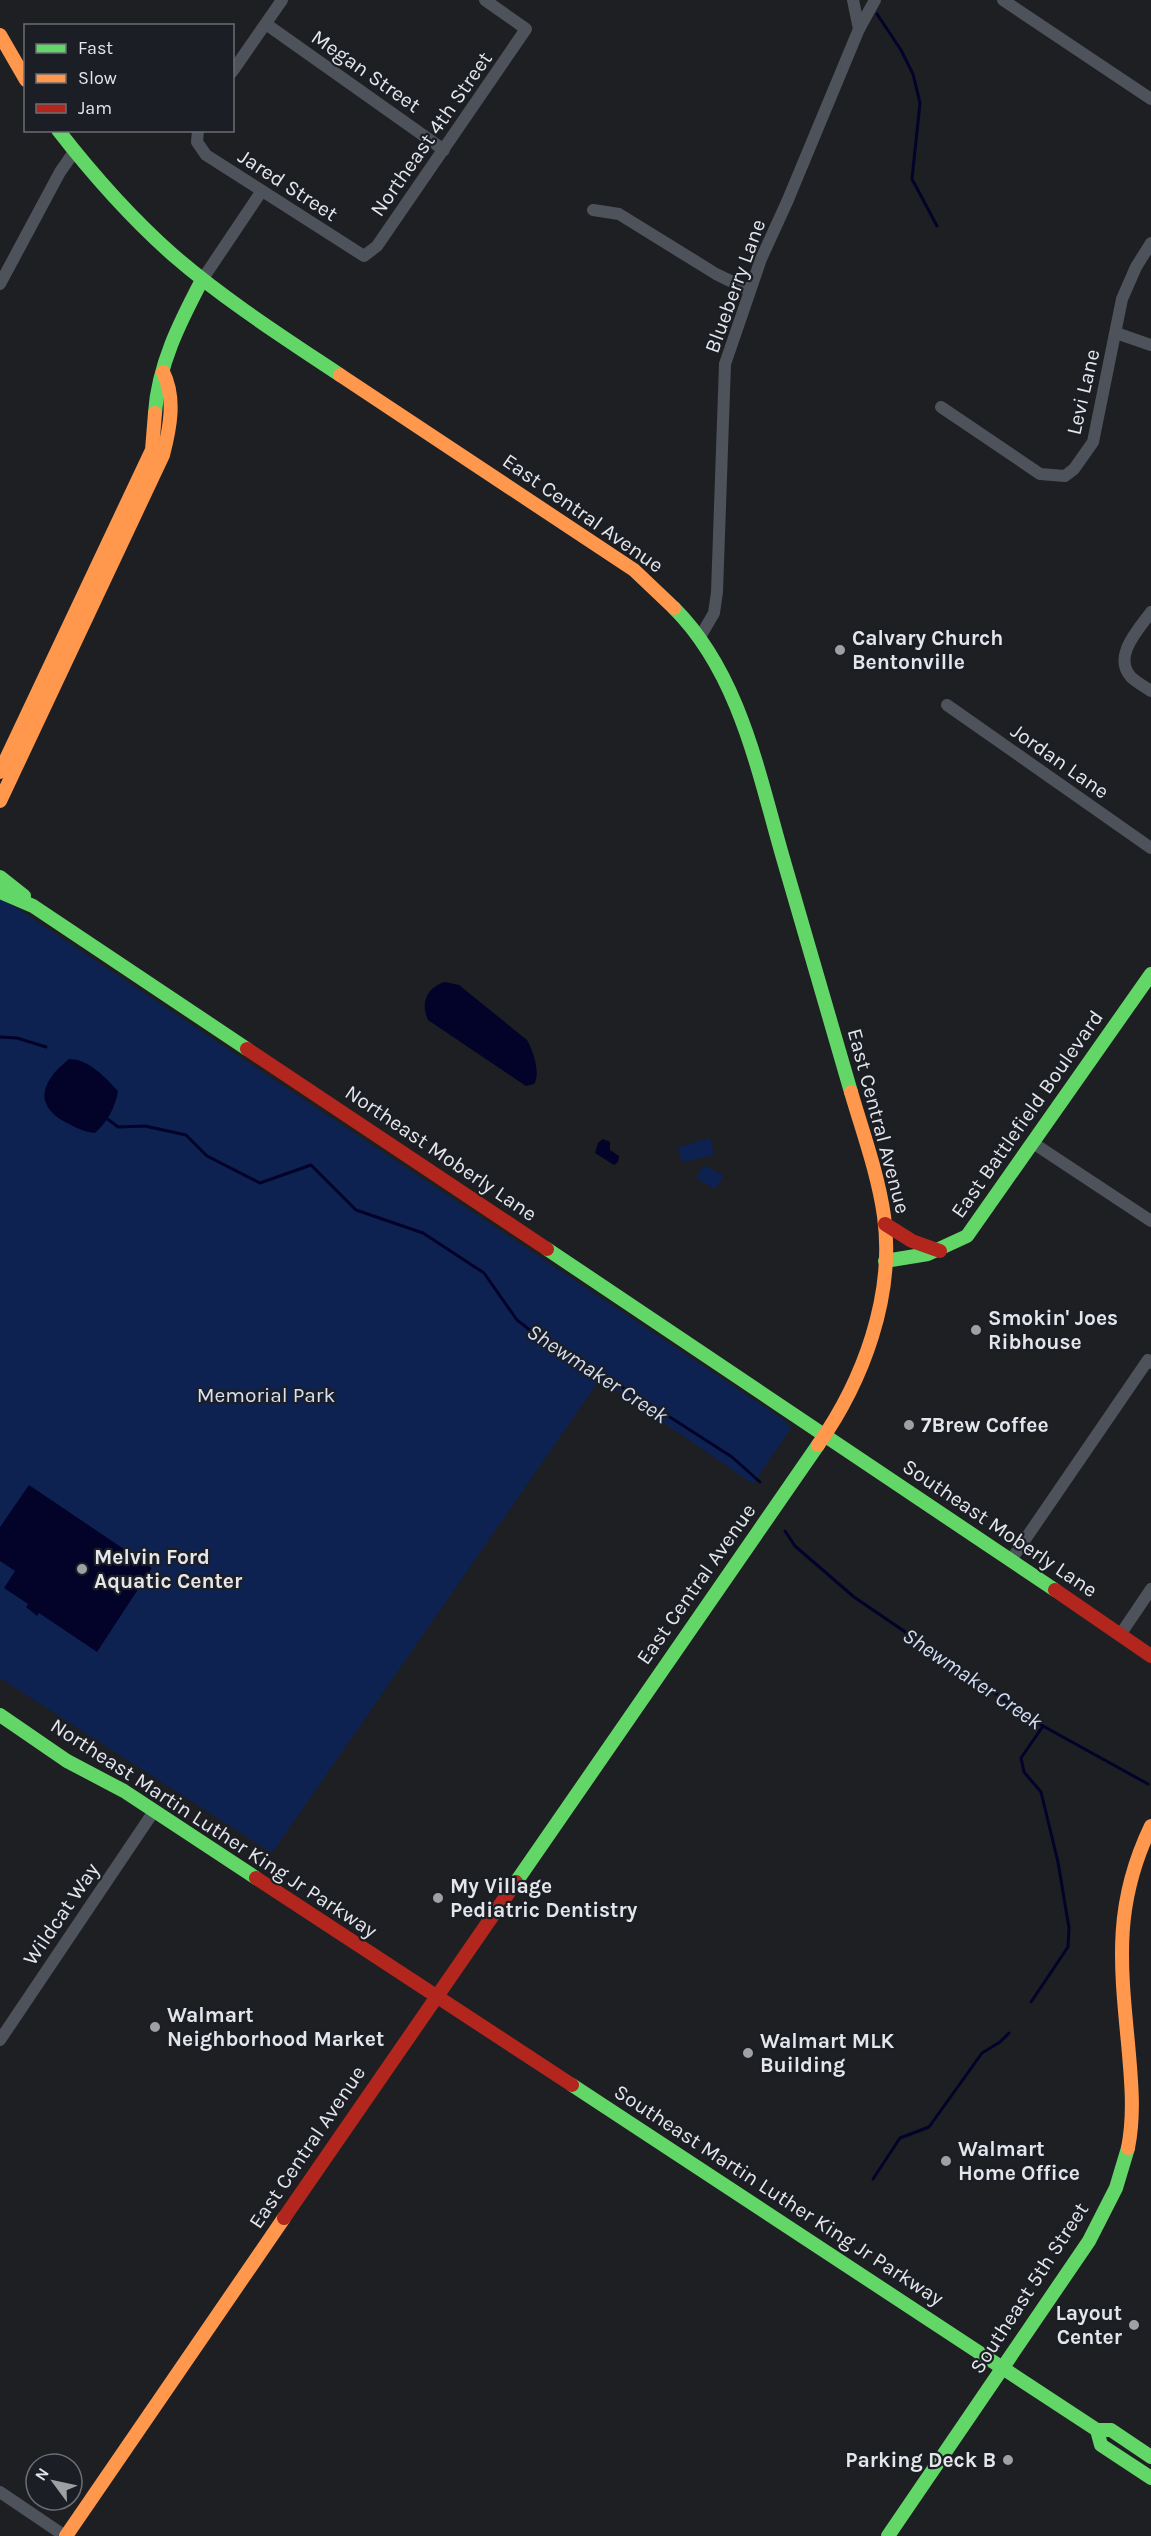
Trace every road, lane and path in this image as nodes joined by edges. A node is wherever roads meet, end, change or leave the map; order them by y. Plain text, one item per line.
1 (282, 0) edge
2 (485, 0) edge
3 (853, 0) edge
4 (875, 0) edge
5 (1003, 0) edge
6 (266, 24) junction
7 (859, 29) junction
8 (0, 35) edge
9 (234, 69) edge
10 (24, 77) edge
11 (1151, 99) edge
12 (59, 132) edge
13 (197, 136) edge
14 (444, 150) junction
15 (74, 152) junction
16 (261, 192) junction
17 (593, 210) dead end
18 (1151, 243) edge
19 (364, 256) joint
20 (202, 280) junction
21 (0, 284) edge
22 (749, 290) junction
23 (1116, 333) junction
24 (1151, 345) edge
25 (163, 372) junction
26 (941, 407) dead end
27 (1151, 612) edge
28 (699, 637) junction
29 (1151, 691) edge
30 (947, 705) dead end
31 (0, 772) edge
32 (0, 801) edge
33 (1151, 848) edge
34 (0, 877) edge
35 (0, 892) edge
36 (33, 906) junction
37 (1151, 974) edge
38 (1033, 1143) junction
39 (1151, 1221) edge
40 (885, 1224) junction
41 (940, 1251) junction
42 (885, 1261) junction
43 (1149, 1362) edge
44 (825, 1435) junction
45 (1011, 1560) junction
46 (1151, 1589) edge
47 (1120, 1635) junction
48 (1151, 1656) edge
49 (0, 1715) edge
50 (154, 1811) junction
51 (1151, 1826) edge
52 (436, 1997) junction
53 (0, 2040) edge
54 (1003, 2367) junction
55 (1097, 2430) junction
56 (1151, 2457) edge
57 (1151, 2478) edge
58 (0, 2492) edge
59 (66, 2536) edge
60 (888, 2536) edge

1 - 6 street
2 - 14 street, Northeast 4th Street
3 - 7 street
4 - 7 street, Blueberry Lane
5 - 11 street
6 - 9 street
6 - 14 street, Megan Street
7 - 22 street, Blueberry Lane
8 - 10 street
12 - 15 street, East Central Avenue
13 - 16 street, Jared Street
14 - 19 street, Northeast 4th Street
15 - 20 street, East Central Avenue
15 - 21 street
16 - 19 street, Jared Street
16 - 20 street
17 - 22 street
18 - 23 street, Levi Lane
20 - 25 street
20 - 28 street, East Central Avenue
22 - 28 street, Blueberry Lane
23 - 24 street
23 - 26 street, Levi Lane
25 - 31 street
25 - 32 street
27 - 29 street
28 - 40 street, East Central Avenue
30 - 33 street, Jordan Lane
34 - 36 street, Northeast Moberly Lane
35 - 36 street, Northeast Moberly Lane
36 - 44 street, Northeast Moberly Lane
37 - 38 street, East Battlefield Boulevard
38 - 39 street
38 - 41 street, East Battlefield Boulevard
40 - 41 street
40 - 42 street, East Central Avenue
41 - 42 street, East Battlefield Boulevard
42 - 44 street, East Central Avenue
43 - 45 street
44 - 45 street, Southeast Moberly Lane
44 - 52 street, East Central Avenue
45 - 47 street, Southeast Moberly Lane
46 - 47 street
47 - 48 street, Southeast Moberly Lane
49 - 50 street, Northeast Martin Luther King Jr Parkway
50 - 52 street, Northeast Martin Luther King Jr Parkway
50 - 53 street, Wildcat Way
51 - 54 street, Southeast 5th Street
52 - 54 street, Southeast Martin Luther King Jr Parkway
52 - 59 street, East Central Avenue
54 - 55 street, Southeast Martin Luther King Jr Parkway
54 - 60 street, Southeast 5th Street
55 - 56 street, Southeast Martin Luther King Jr Parkway
55 - 57 street, Southeast Martin Luther King Jr Parkway
58 - 59 street

